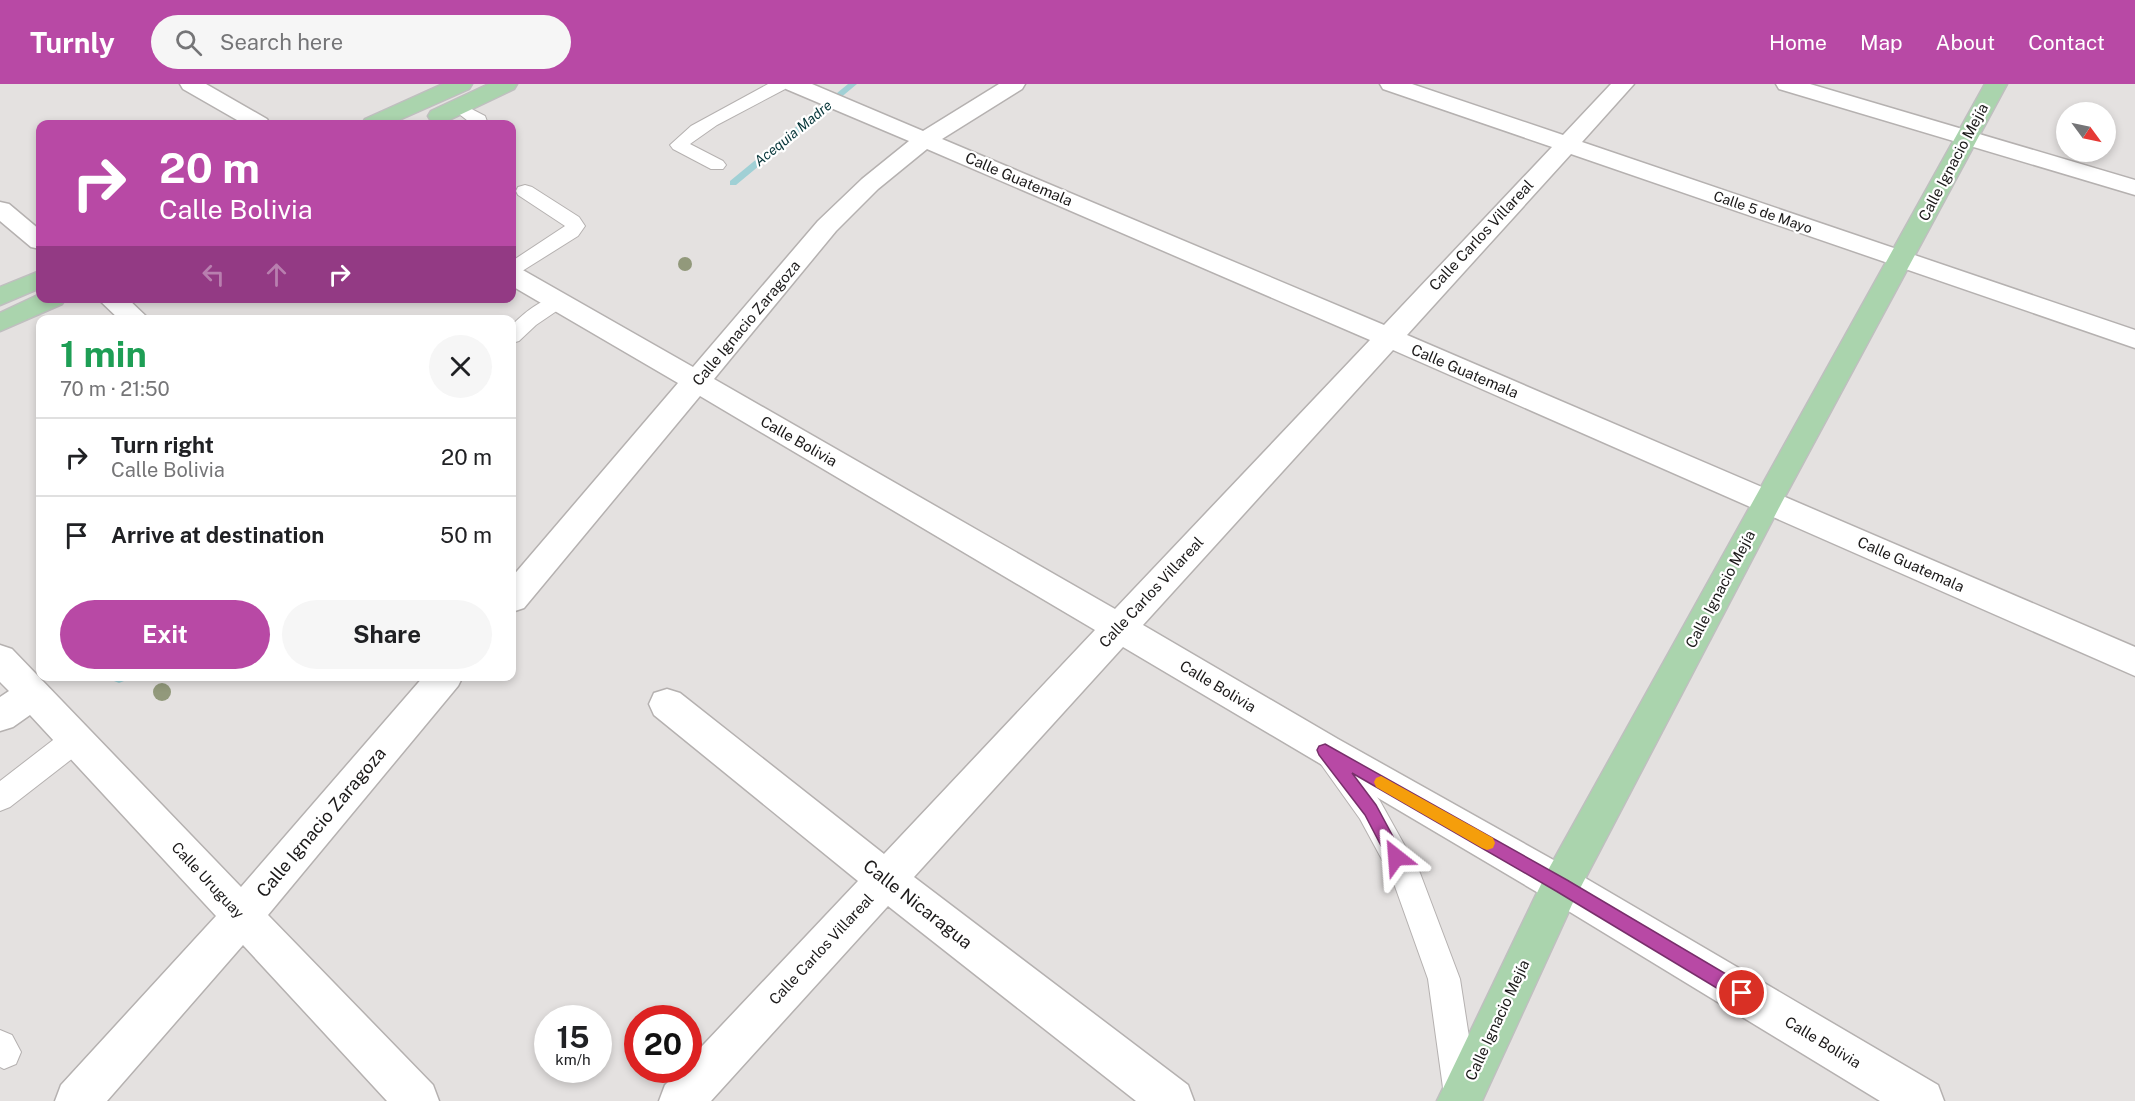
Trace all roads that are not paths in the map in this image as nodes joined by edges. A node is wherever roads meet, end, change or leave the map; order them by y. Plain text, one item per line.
1 (191, 84) edge
2 (460, 84) edge
3 (506, 84) edge
4 (781, 84) edge
5 (794, 84) edge
6 (1014, 84) edge
7 (1391, 84) edge
8 (1623, 84) edge
9 (1787, 84) edge
10 (1996, 84) edge
11 (458, 107) junction
12 (252, 120) edge
13 (382, 120) edge
14 (430, 120) edge
15 (479, 120) edge
16 (1966, 137) junction
17 (926, 140) junction
18 (1566, 144) junction
19 (717, 165) dead end
20 (2135, 188) edge
21 (525, 191) dead end
22 (0, 209) edge
23 (36, 239) edge
24 (1900, 258) junction
25 (516, 266) edge
26 (516, 277) edge
27 (36, 281) edge
28 (0, 297) edge
29 (557, 302) junction
30 (43, 303) edge
31 (117, 303) edge
32 (131, 315) edge
33 (0, 324) edge
34 (516, 332) edge
35 (1385, 338) junction
36 (2135, 339) edge
37 (696, 383) junction
38 (1767, 502) junction
39 (516, 594) edge
40 (1118, 627) junction
41 (0, 659) edge
42 (2135, 662) edge
43 (442, 681) edge
44 (667, 704) dead end
45 (0, 716) edge
46 (57, 720) junction
47 (1325, 750) junction
48 (0, 798) edge
49 (885, 879) junction
50 (1561, 885) junction
51 (242, 916) junction
52 (1460, 1099) edge
53 (76, 1101) edge
54 (417, 1101) edge
55 (681, 1101) edge
56 (1172, 1101) edge
57 (1922, 1101) edge

1 - 12 street
2 - 13 main road
3 - 11 main road
4 - 19 lane
5 - 17 street, Calle Guatemala
6 - 17 street, Calle Ignacio Zaragoza
7 - 18 street, Calle 5 de Mayo
8 - 18 street, Calle Carlos Villareal
9 - 16 street
10 - 16 main road, Calle Ignacio Mejía
11 - 14 main road
11 - 15 lane
16 - 20 street
16 - 24 main road, Calle Ignacio Mejía
17 - 35 street, Calle Guatemala
17 - 37 street, Calle Ignacio Zaragoza
18 - 24 street, Calle 5 de Mayo
18 - 35 street, Calle Carlos Villareal
21 - 25 lane
22 - 23 street
24 - 36 street, Calle 5 de Mayo
24 - 38 main road, Calle Ignacio Mejía
26 - 29 street, Calle Bolivia
27 - 28 main road
29 - 34 lane
29 - 37 street, Calle Bolivia
30 - 33 main road
31 - 32 street
35 - 38 street, Calle Guatemala
35 - 40 street, Calle Carlos Villareal
37 - 39 street, Calle Ignacio Zaragoza
37 - 40 street, Calle Bolivia
38 - 42 street, Calle Guatemala
38 - 50 main road, Calle Ignacio Mejía
40 - 47 street, Calle Bolivia
40 - 49 street, Calle Carlos Villareal
41 - 46 street, Calle Uruguay
43 - 51 street, Calle Ignacio Zaragoza
44 - 49 street, Calle Nicaragua
45 - 46 street
46 - 48 lane
46 - 51 street, Calle Uruguay
47 - 50 street, Calle Bolivia
47 - 52 lane
49 - 55 street, Calle Carlos Villareal
49 - 56 street, Calle Nicaragua
50 - 52 main road, Calle Ignacio Mejía
50 - 57 street, Calle Bolivia
51 - 53 street, Calle Ignacio Zaragoza
51 - 54 street, Calle Uruguay

